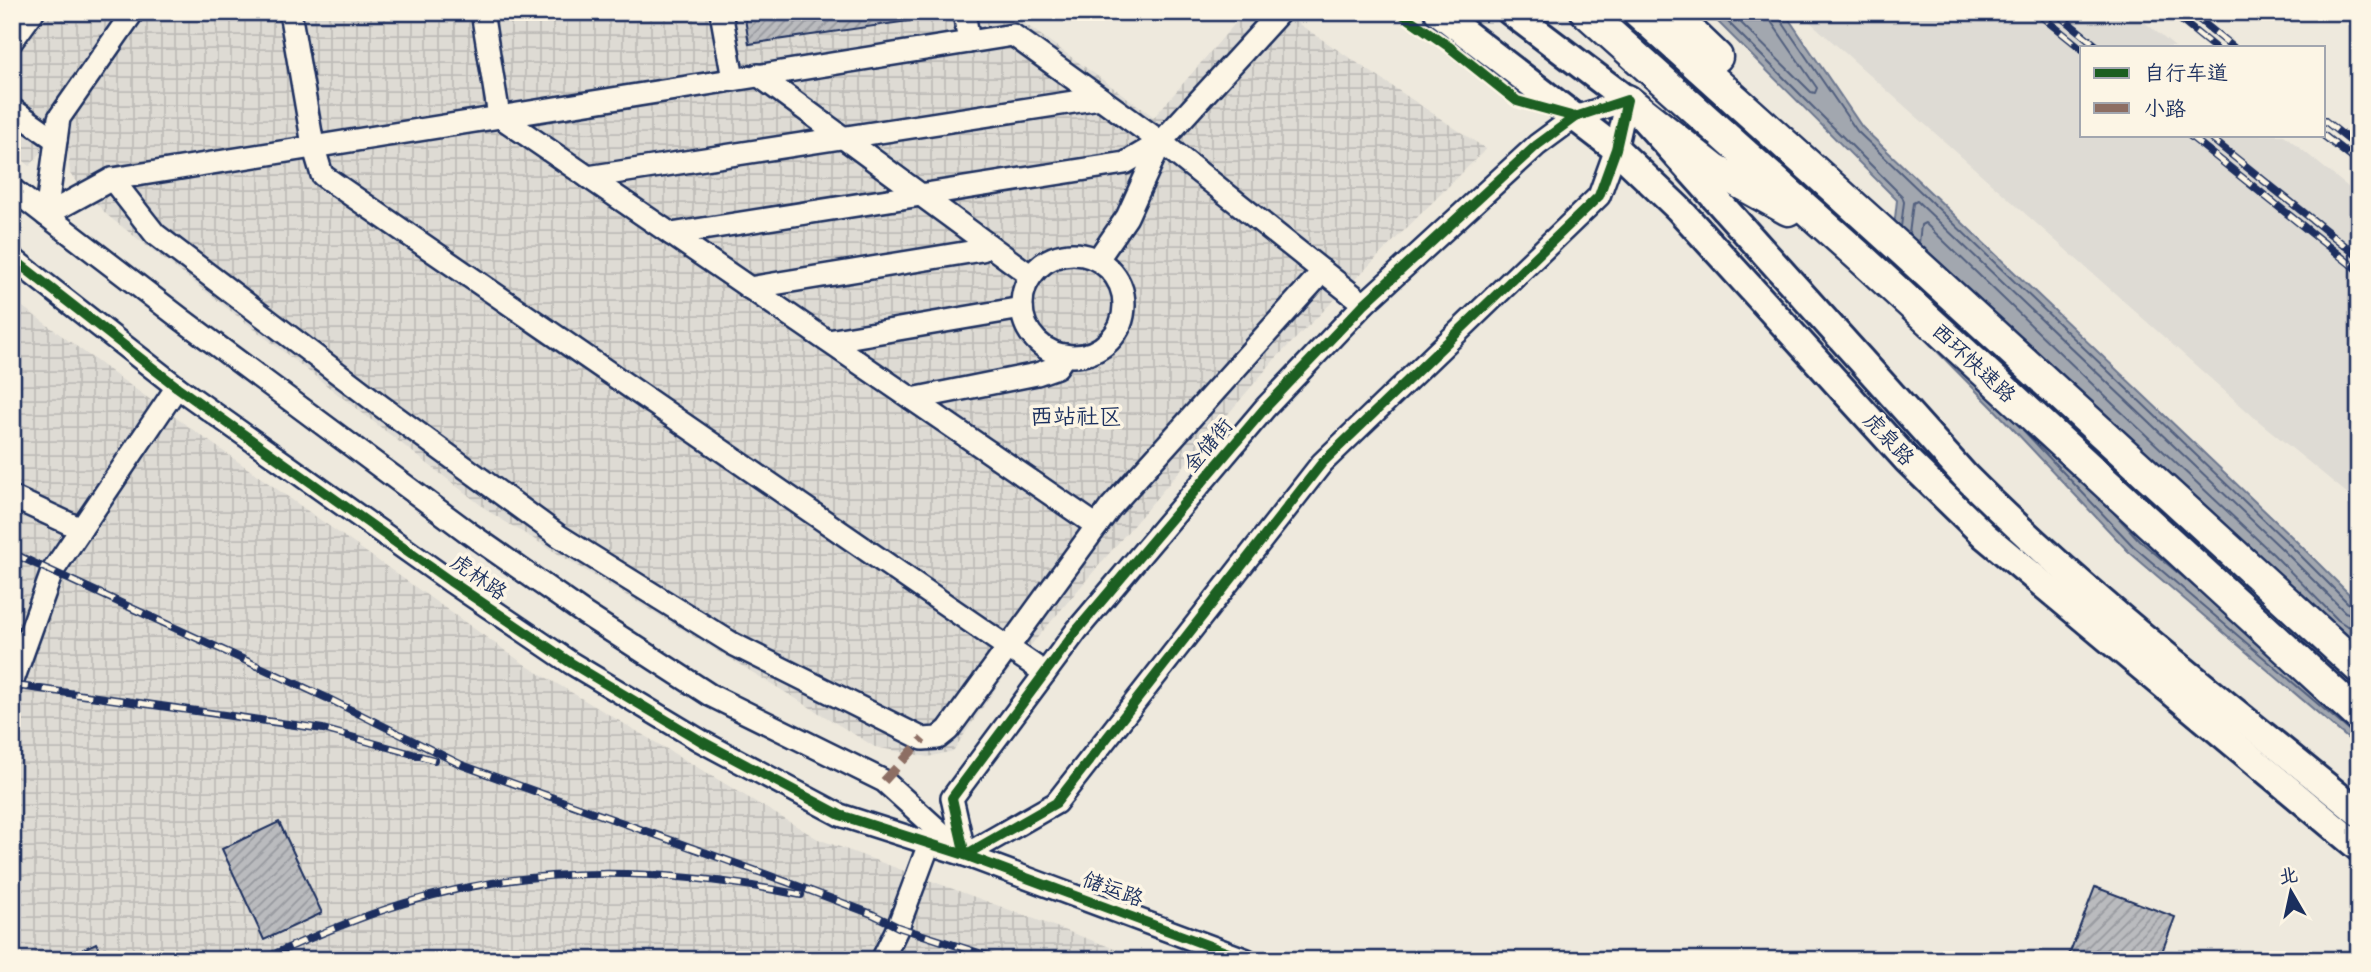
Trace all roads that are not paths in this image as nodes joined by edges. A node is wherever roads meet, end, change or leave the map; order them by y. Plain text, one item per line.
1 (33, 12) edge
2 (133, 12) edge
3 (290, 12) edge
4 (482, 12) edge
5 (721, 12) edge
6 (964, 12) edge
7 (1280, 12) edge
8 (1438, 12) edge
9 (1511, 12) edge
10 (1586, 12) edge
11 (1638, 12) edge
12 (1670, 12) edge
13 (12, 41) edge
14 (969, 42) junction
15 (758, 75) junction
16 (733, 79) junction
17 (1100, 98) junction
18 (1627, 100) junction
19 (12, 109) edge
20 (499, 116) junction
21 (1575, 117) junction
22 (843, 138) junction
23 (56, 140) junction
24 (1161, 142) junction
25 (313, 145) junction
26 (1616, 149) junction
27 (588, 177) junction
28 (112, 179) junction
29 (12, 189) edge
30 (1839, 192) junction
31 (921, 195) junction
32 (46, 215) junction
33 (671, 234) junction
34 (1833, 235) junction
35 (989, 245) junction
36 (12, 258) edge
37 (1098, 259) junction
38 (1323, 271) junction
39 (1031, 276) junction
40 (749, 288) junction
41 (1364, 304) junction
42 (1022, 308) junction
43 (828, 341) junction
44 (1065, 355) junction
45 (177, 387) junction
46 (912, 400) junction
47 (12, 497) edge
48 (1097, 526) junction
49 (81, 529) junction
50 (1008, 647) junction
51 (2359, 668) edge
52 (1045, 673) junction
53 (12, 684) edge
54 (2359, 716) edge
55 (2359, 813) edge
56 (929, 844) junction
57 (2359, 848) edge
58 (965, 855) junction
59 (882, 960) edge
60 (1247, 960) edge

1 - 13 street
2 - 23 street
3 - 25 street
4 - 20 street
5 - 16 street
6 - 14 street
7 - 24 street
8 - 21 main road, 虎泉路
9 - 18 main road, 虎泉路
10 - 34 highway, 西环快速路
11 - 30 highway, 西环快速路
12 - 30 highway
14 - 15 street
14 - 17 street
15 - 16 street
15 - 22 street
16 - 20 street
17 - 22 street
17 - 24 street
18 - 21 street, 金储街
18 - 26 street
18 - 34 highway
18 - 55 main road, 虎泉路
19 - 23 street
20 - 25 street
20 - 27 street
21 - 26 main road, 虎泉路
21 - 41 street, 金储街
22 - 27 street
22 - 31 street
23 - 32 street
24 - 31 street
24 - 37 street
24 - 38 street
25 - 28 street
25 - 50 street
26 - 57 main road, 虎泉路
26 - 58 street
27 - 33 street
28 - 32 street
28 - 50 street
29 - 32 street, 虎林路
30 - 51 highway, 西环快速路
31 - 33 street
31 - 35 street
32 - 58 street, 虎林路
33 - 40 street
34 - 54 highway, 西环快速路
35 - 39 street
35 - 40 street
36 - 45 street, 虎林路
37 - 39 street
37 - 44 street
38 - 41 street
38 - 48 street
39 - 42 street
40 - 43 street
41 - 52 street, 金储街
42 - 43 street
42 - 44 street
43 - 46 street
44 - 46 street
45 - 49 street
45 - 56 street, 虎林路
46 - 48 street
47 - 49 street
48 - 50 street
49 - 53 street
50 - 52 street
52 - 58 street, 金储街
56 - 58 street, 虎林路
56 - 59 street
58 - 60 street, 储运路

